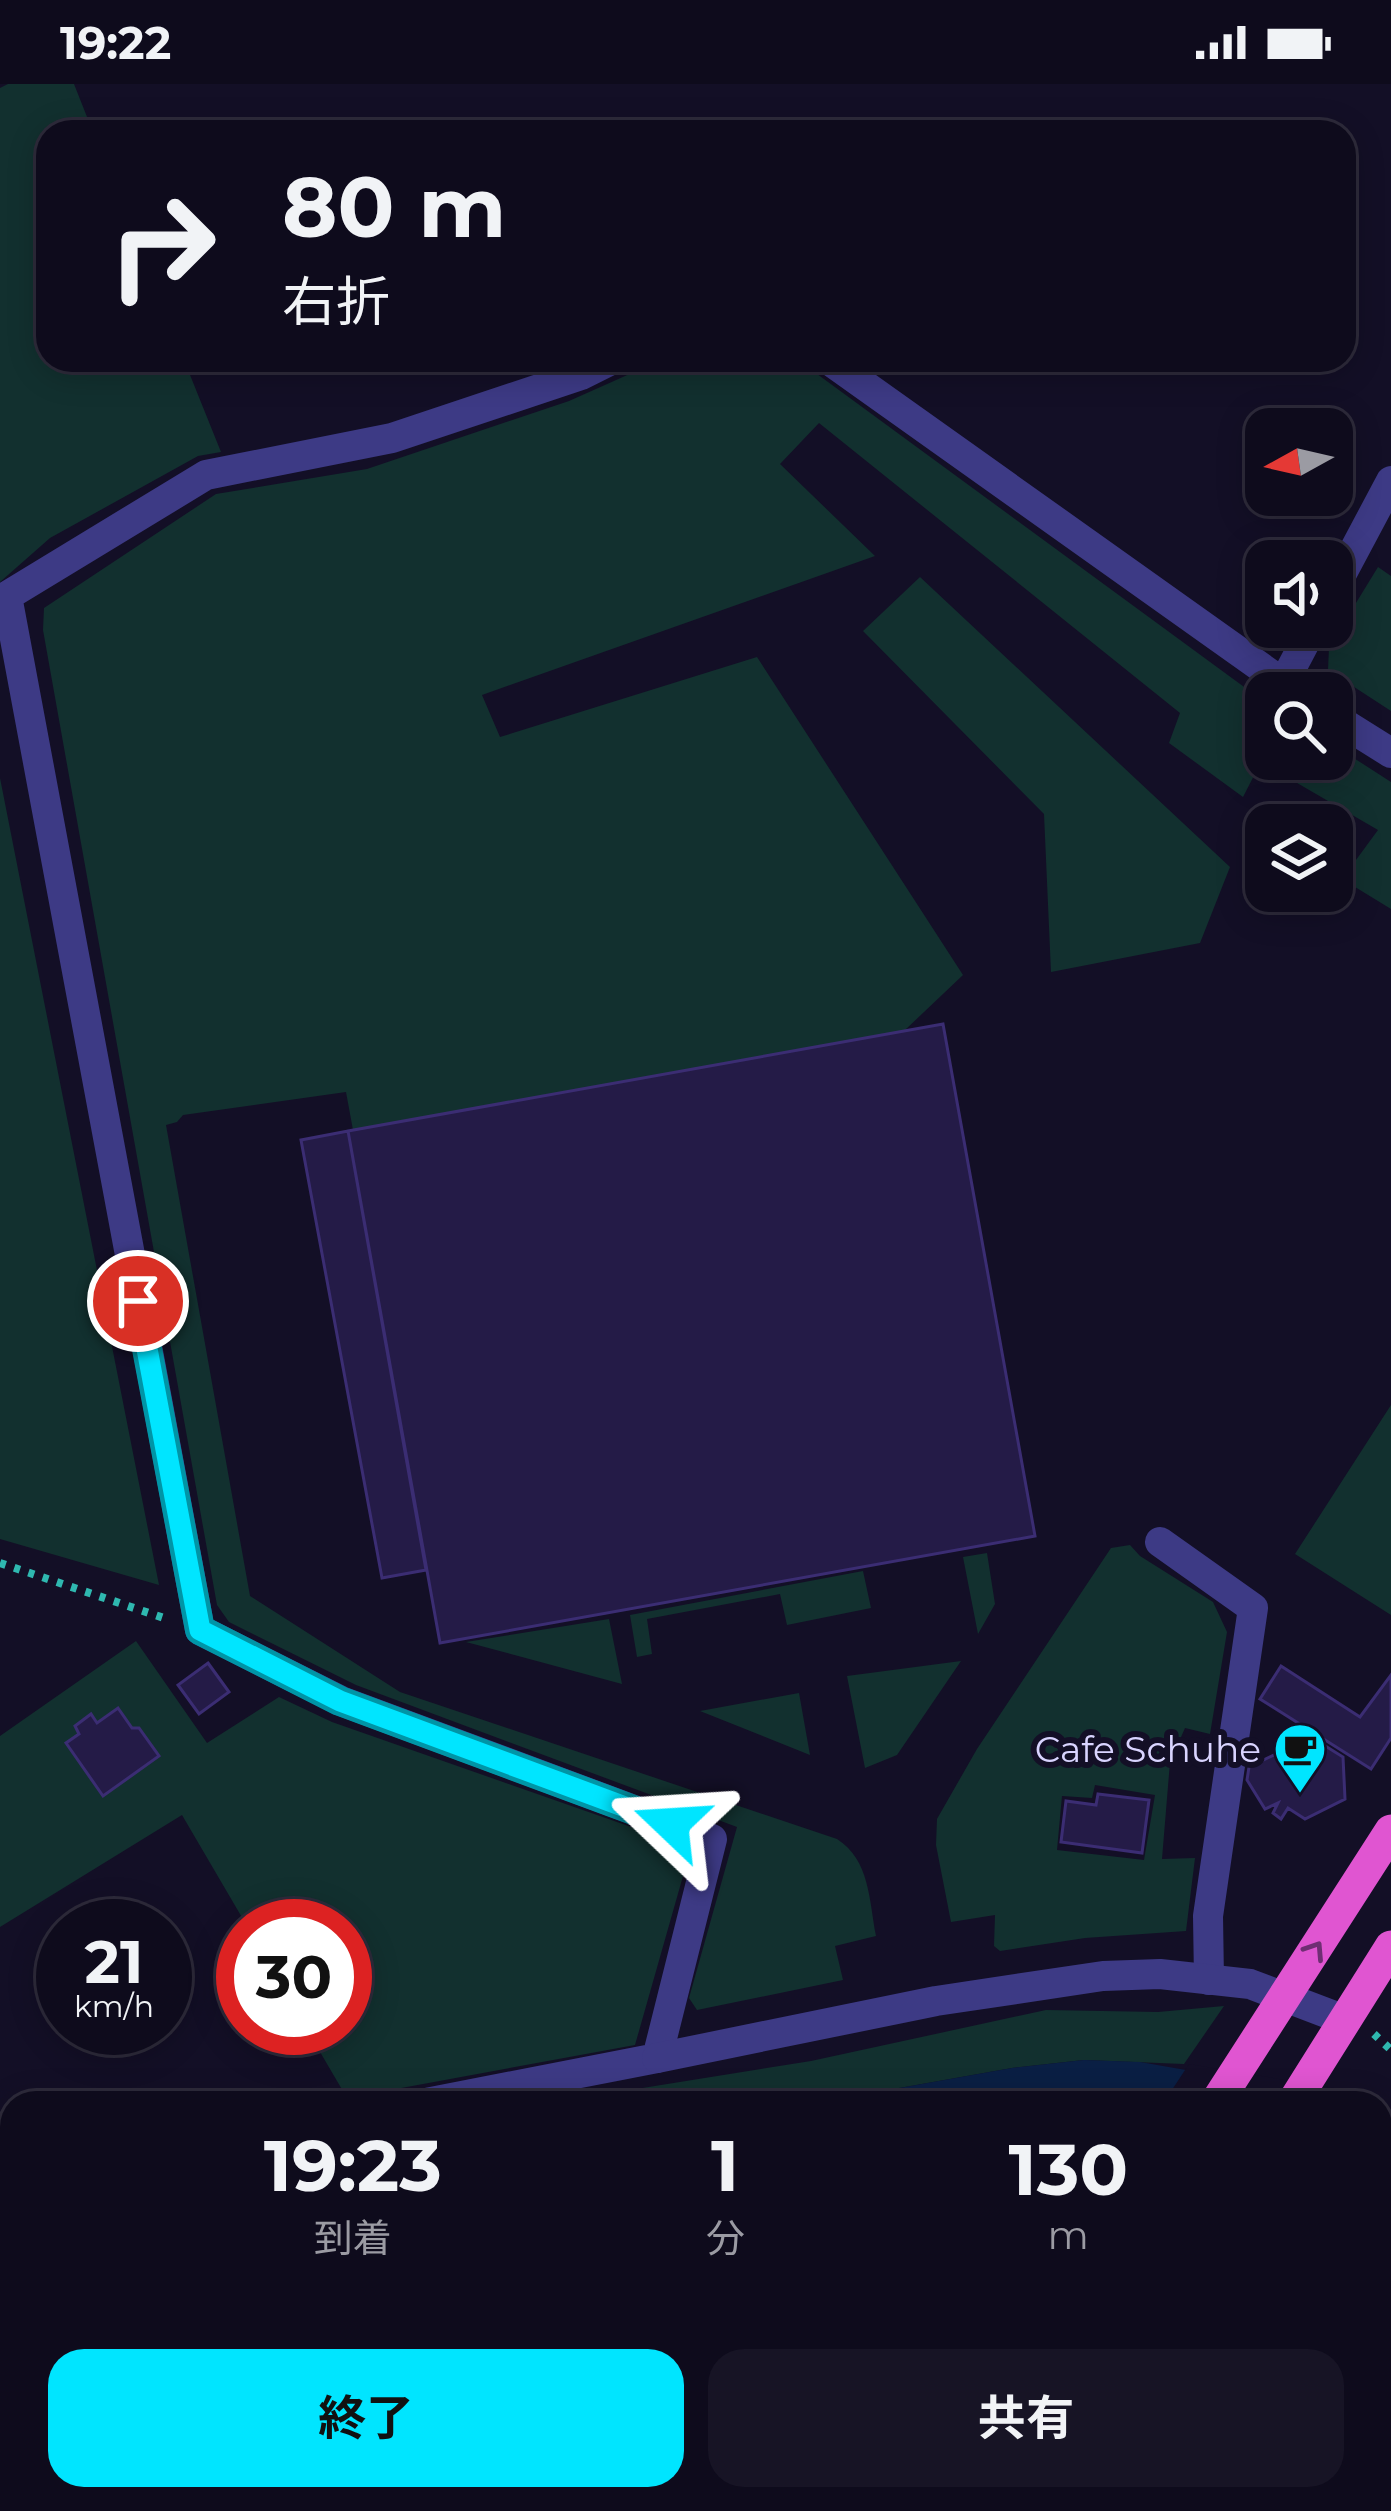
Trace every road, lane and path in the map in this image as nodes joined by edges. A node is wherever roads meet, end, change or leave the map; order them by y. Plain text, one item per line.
1 (588, 372) edge
2 (846, 372) edge
3 (1391, 481) edge
4 (1353, 552) edge
5 (1268, 672) edge
6 (1353, 729) edge
7 (1391, 753) edge
8 (1160, 1543) dead end
9 (0, 1563) edge
10 (200, 1630) junction
11 (1391, 1831) edge
12 (1391, 1947) edge
13 (1209, 1980) junction
14 (1286, 1995) junction
15 (1346, 2020) junction
16 (657, 2059) junction
17 (489, 2091) edge
18 (1224, 2091) edge
19 (1302, 2091) edge

1 - 10 street
2 - 5 street
3 - 4 street
6 - 7 street
8 - 13 street
9 - 10 path
10 - 16 street
14 -> 11 highway
12 - 15 highway
13 - 14 street
13 - 16 street
14 - 15 street
14 - 18 highway
15 - 19 highway
16 - 17 street

